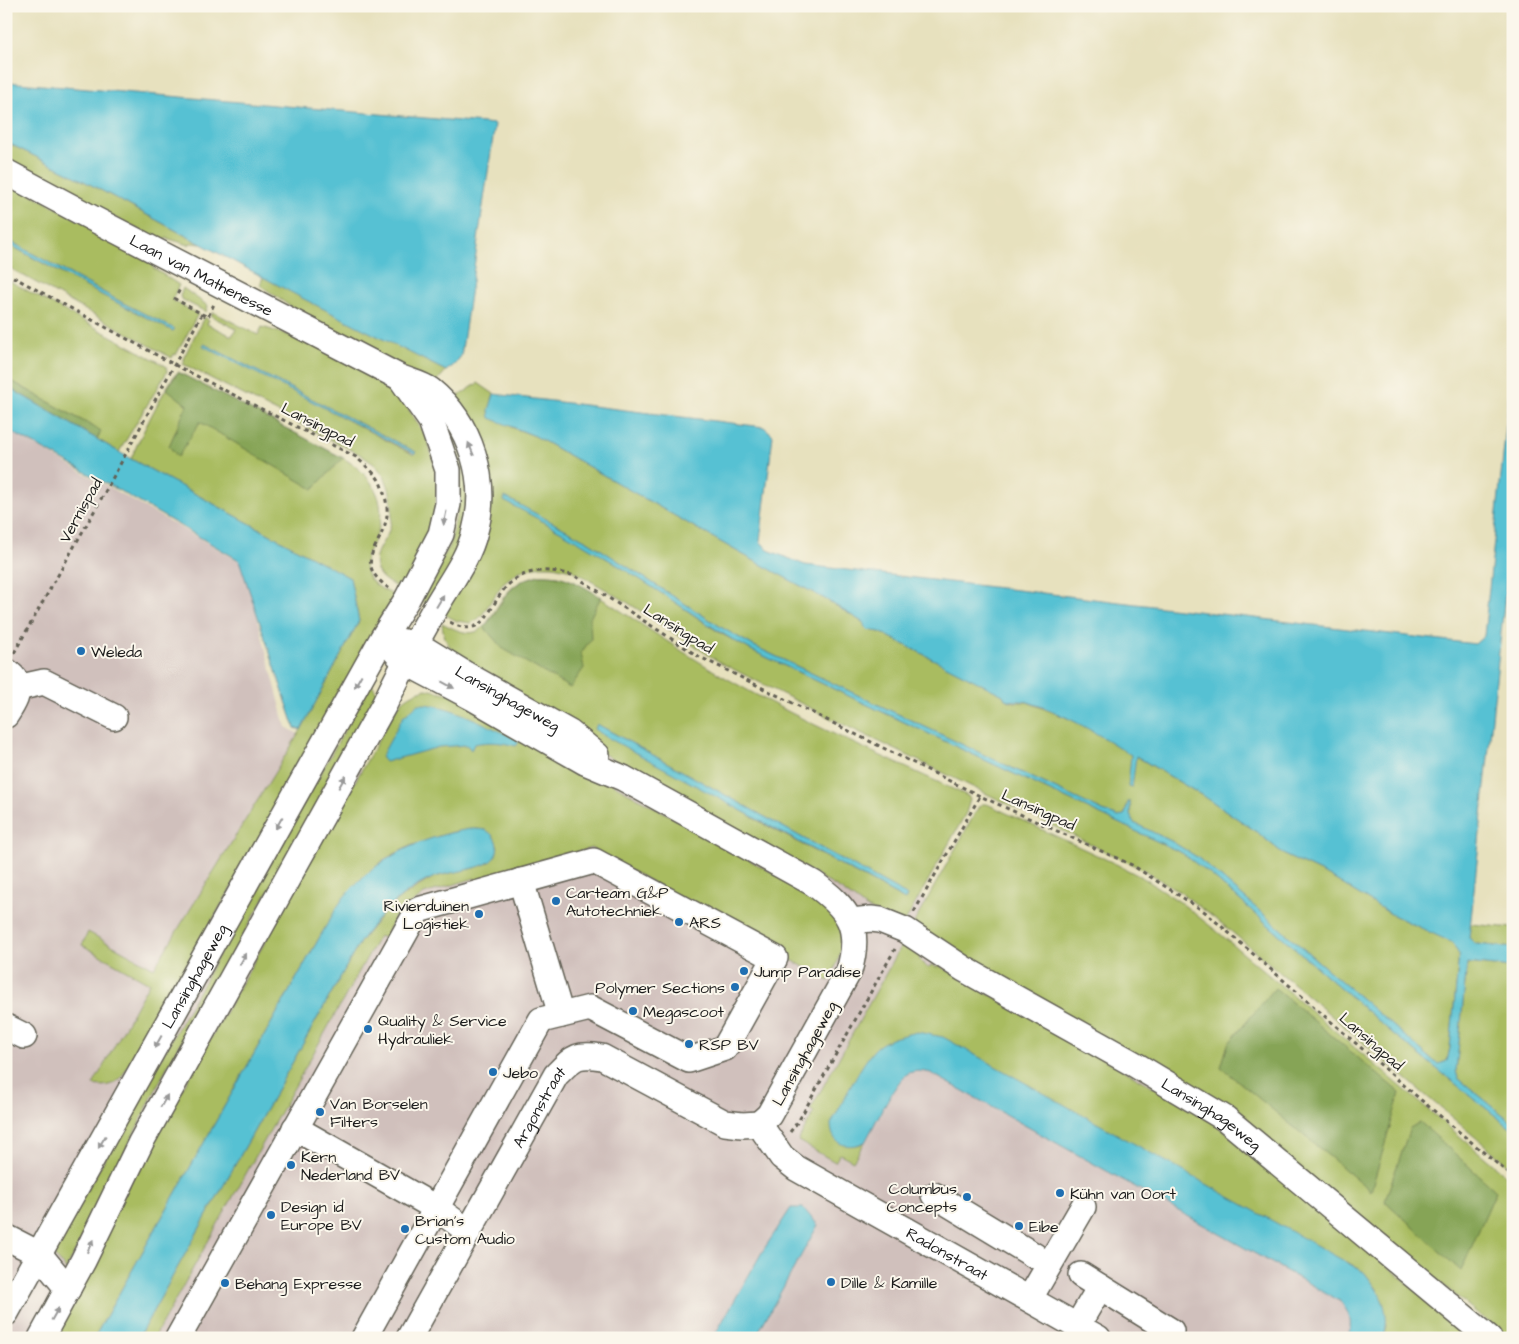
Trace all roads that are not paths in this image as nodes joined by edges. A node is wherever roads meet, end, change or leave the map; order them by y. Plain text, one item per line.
1 (6, 172) edge
2 (399, 377) junction
3 (382, 639) junction
4 (411, 653) junction
5 (11, 686) edge
6 (114, 717) dead end
7 (521, 881) junction
8 (851, 921) junction
9 (561, 1015) junction
10 (296, 1128) junction
11 (766, 1133) junction
12 (934, 1195) dead end
13 (1082, 1207) dead end
14 (436, 1208) junction
15 (468, 1231) junction
16 (6, 1237) edge
17 (1010, 1241) junction
18 (39, 1254) junction
19 (1035, 1256) dead end
20 (15, 1274) edge
21 (990, 1276) junction
22 (68, 1289) junction
23 (1030, 1298) junction
24 (6, 1313) edge
25 (1171, 1331) dead end
26 (1088, 1332) edge
27 (41, 1338) edge
28 (178, 1338) edge
29 (364, 1338) edge
30 (409, 1338) edge
31 (1489, 1338) edge

1 - 2 street, Laan van Mathenesse
2 -> 3 street, Laan van Mathenesse
4 -> 2 street, Laan van Mathenesse
3 - 4 street, Lansinghageweg
3 -> 18 street, Lansinghageweg
4 - 8 street, Lansinghageweg
22 -> 4 street, Lansinghageweg
5 - 6 street
7 - 9 street
7 - 9 street
7 - 10 street
8 - 11 street, Lansinghageweg
8 - 31 street, Lansinghageweg
9 - 14 street
10 - 14 street
10 - 28 street
11 - 15 street, Argonstraat
11 - 21 street, Radonstraat
12 - 17 street
13 - 23 street
14 - 15 street
14 - 29 street
15 - 30 street, Argonstraat
16 - 18 street
17 - 19 street
17 - 21 street
18 - 20 street, Lansinghageweg
18 - 22 street
20 - 22 street
20 - 24 street, Lansinghageweg
21 - 23 street, Radonstraat
27 -> 22 street, Lansinghageweg
23 - 26 street, Radonstraat
25 - 26 street

